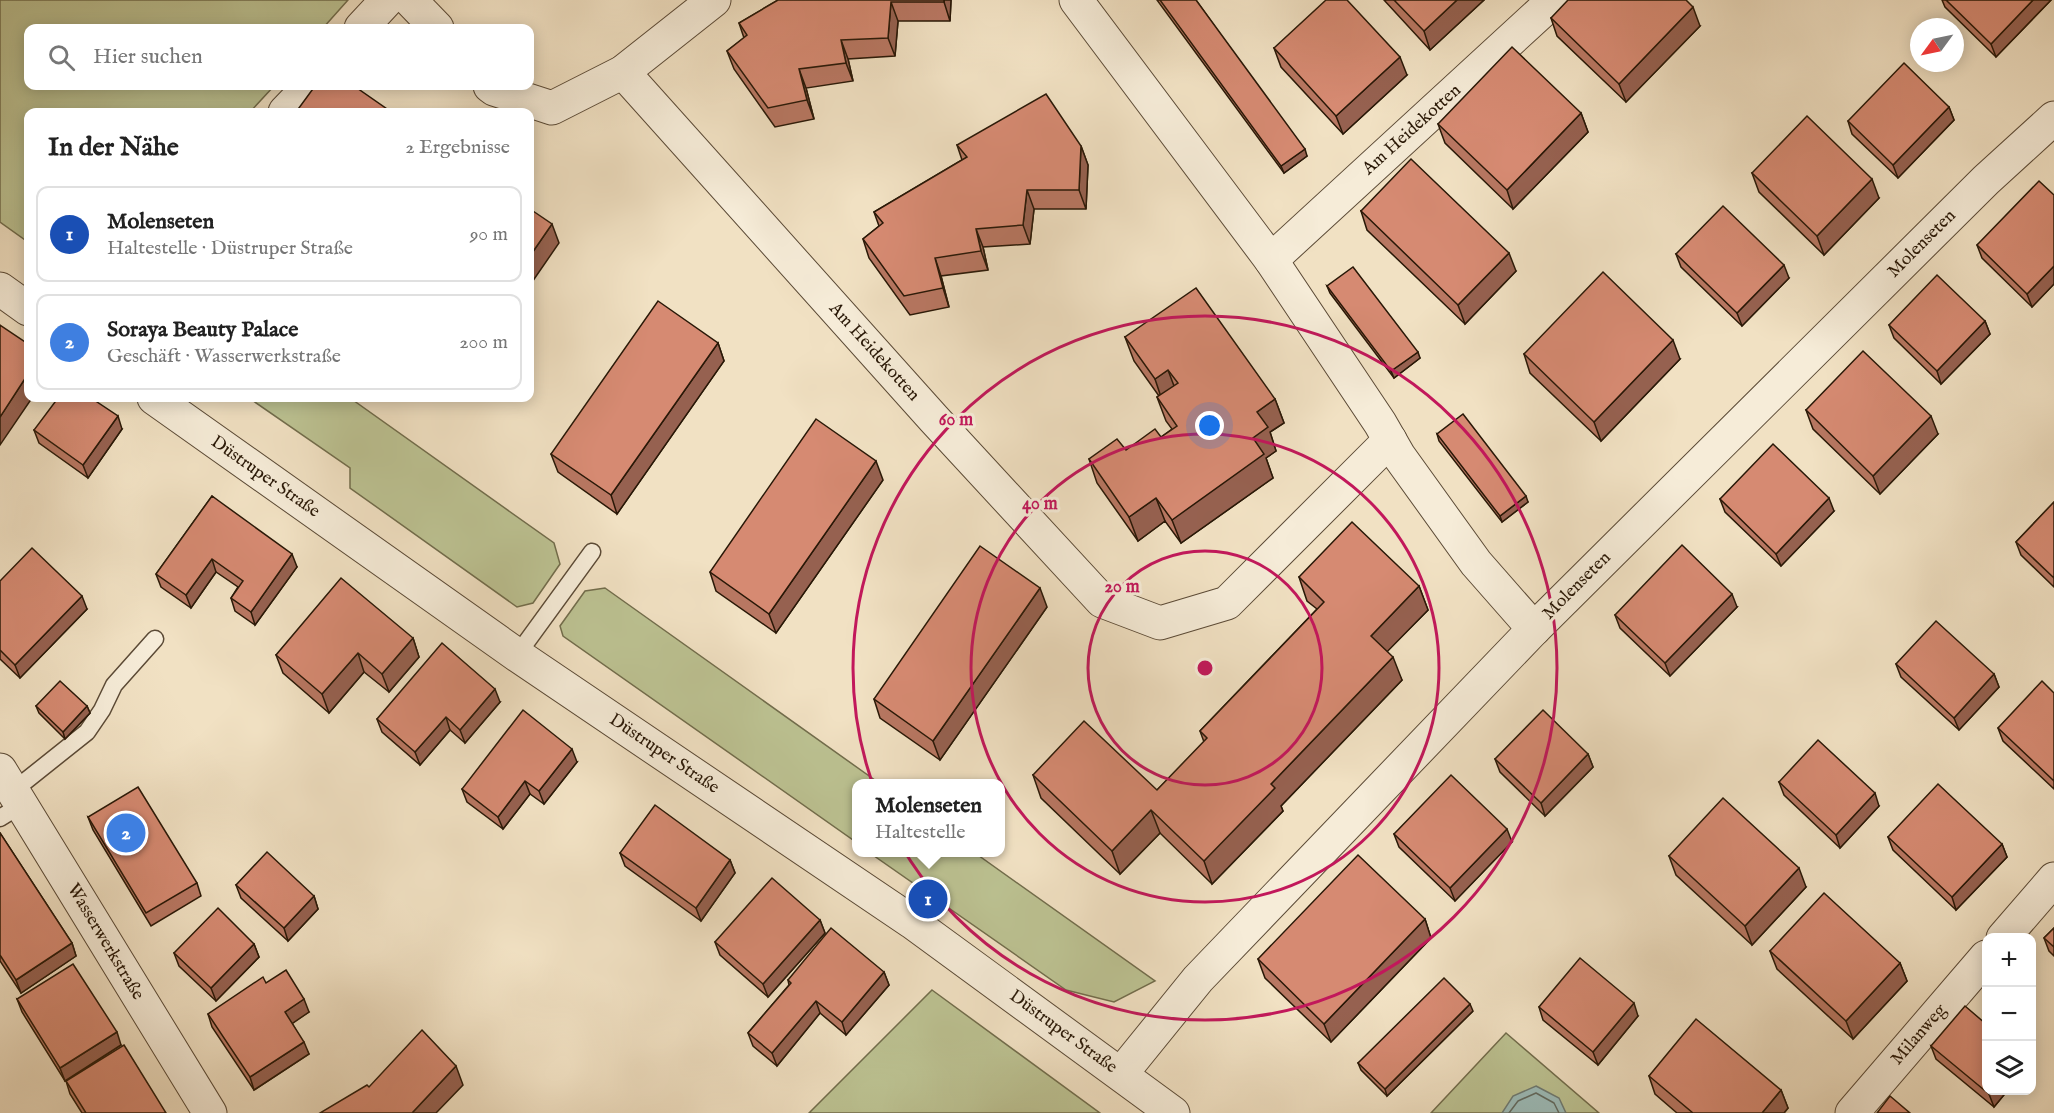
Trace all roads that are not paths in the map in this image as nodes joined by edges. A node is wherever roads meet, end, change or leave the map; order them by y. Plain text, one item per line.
1 (387, 0) edge
2 (410, 0) edge
3 (714, 0) edge
4 (1076, 0) edge
5 (1554, 0) edge
6 (365, 24) edge
7 (433, 24) edge
8 (623, 72) junction
9 (306, 90) edge
10 (497, 90) edge
11 (289, 108) edge
12 (2054, 118) edge
13 (1271, 260) junction
14 (0, 289) edge
15 (24, 306) edge
16 (160, 402) edge
17 (1389, 440) junction
18 (592, 552) dead end
19 (1534, 629) junction
20 (155, 639) dead end
21 (518, 655) junction
22 (9, 796) edge
23 (2054, 879) edge
24 (2007, 933) edge
25 (1982, 962) edge
26 (1121, 1074) junction
27 (210, 1113) edge
28 (1173, 1113) edge
29 (1852, 1113) edge

1 - 6 street
2 - 7 street
3 - 8 street
4 - 13 street
5 - 13 street, Am Heidekotten
8 - 10 street
8 - 17 street, Am Heidekotten
9 - 11 street
12 - 19 street, Molenseten
13 - 17 street
14 - 15 street
16 - 21 street, Düstruper Straße
17 - 19 street
18 - 21 lane
19 - 26 street, Molenseten
20 - 22 lane
21 - 26 street, Düstruper Straße
22 - 27 street, Wasserwerkstraße
23 - 24 street
25 - 29 street, Milanweg
26 - 28 street, Düstruper Straße

